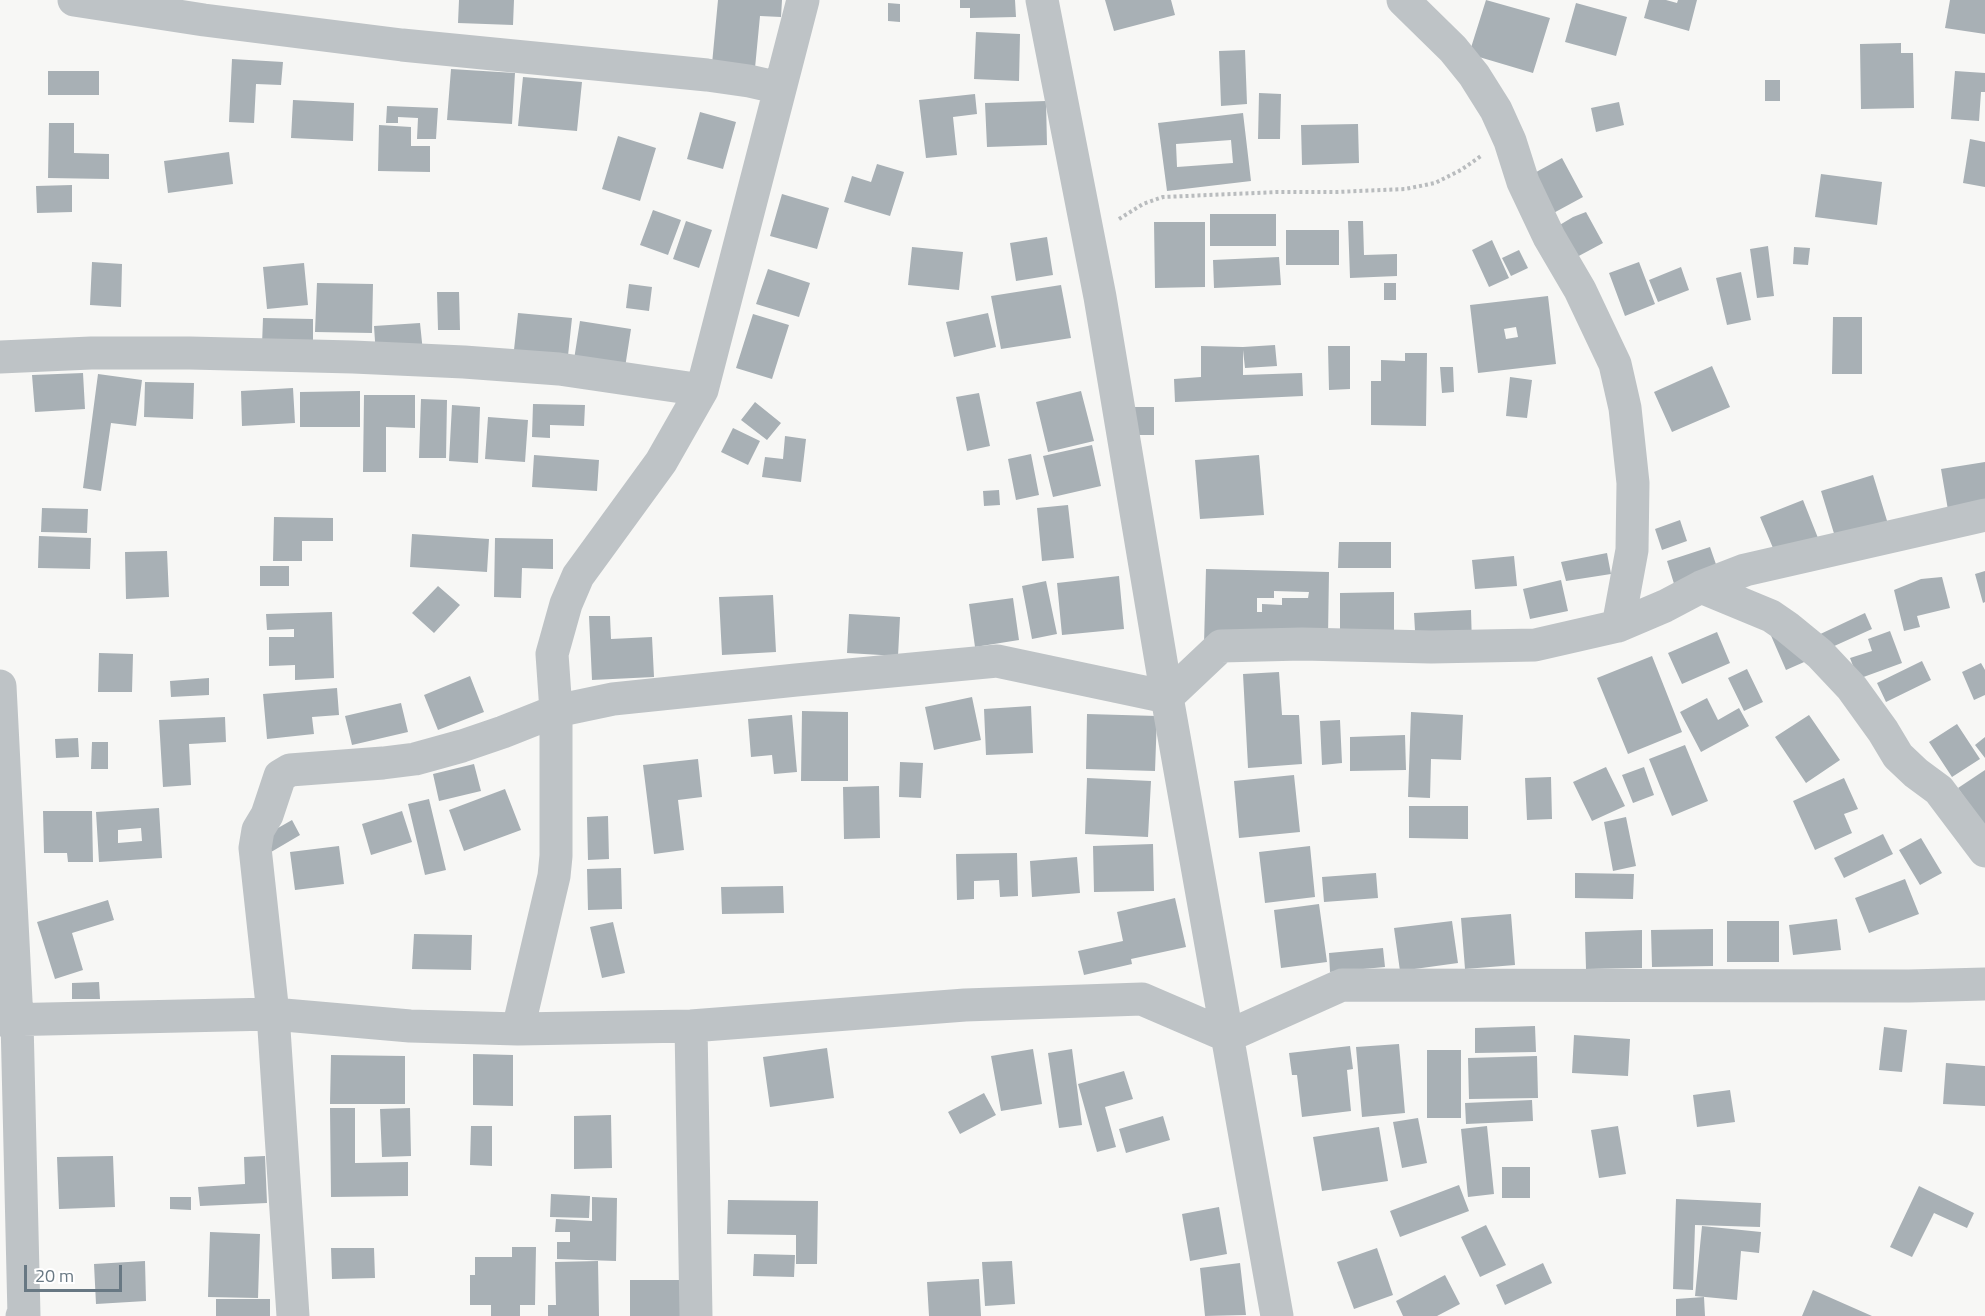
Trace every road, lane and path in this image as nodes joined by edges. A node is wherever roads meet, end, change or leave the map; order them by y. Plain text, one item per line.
1 (74, 0) edge
2 (803, 0) edge
3 (1042, 0) edge
4 (1403, 0) edge
5 (780, 88) junction
6 (1506, 133) junction
7 (1115, 222) dead end
8 (0, 357) edge
9 (702, 390) junction
10 (1985, 516) edge
11 (1701, 587) junction
12 (1618, 626) junction
13 (0, 686) edge
14 (1167, 697) junction
15 (556, 711) junction
16 (1985, 851) edge
17 (1985, 984) edge
18 (273, 1014) junction
19 (9, 1020) edge
20 (691, 1026) junction
21 (518, 1029) junction
22 (1228, 1036) junction
23 (22, 1316) edge
24 (292, 1316) edge
25 (696, 1316) edge
26 (1277, 1316) edge

1 - 5 street
2 - 5 street
3 - 14 street
4 - 6 street
5 - 9 street
6 - 7 path
6 - 12 street
8 - 9 street
9 - 15 street
10 - 11 street
11 - 12 street
11 - 16 street
12 - 14 street
13 - 19 street
14 - 15 street
14 - 22 street
15 - 18 street
15 - 21 street
17 - 22 street
18 - 19 street
18 - 21 street
18 - 24 street
19 - 23 street
20 - 21 street
20 - 22 street
20 - 25 street
22 - 26 street

